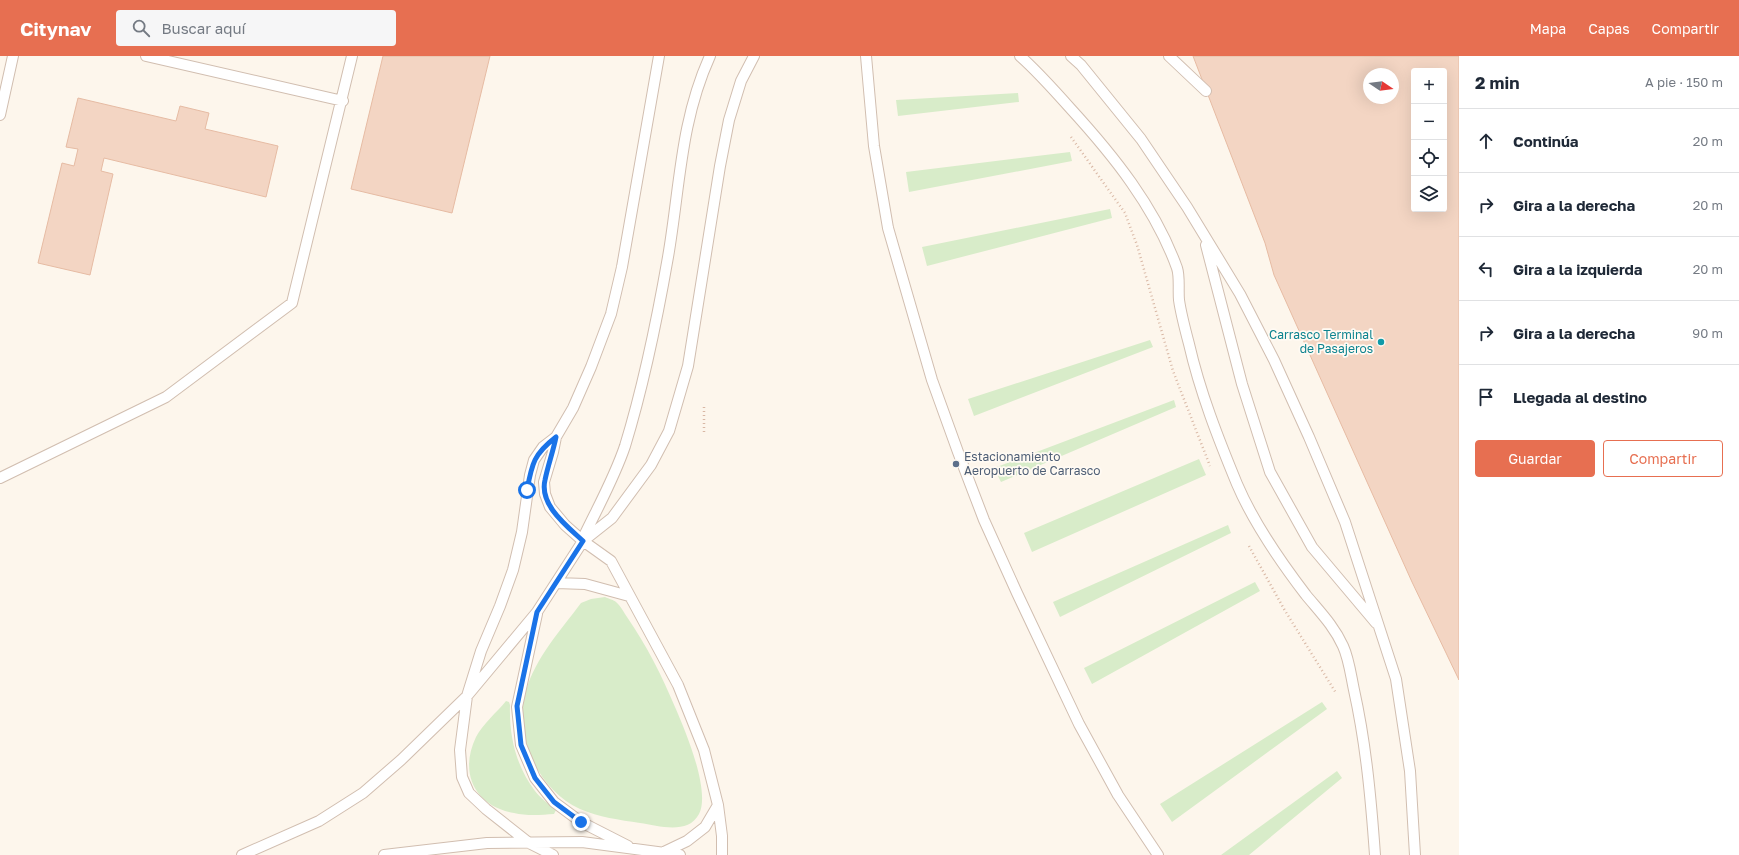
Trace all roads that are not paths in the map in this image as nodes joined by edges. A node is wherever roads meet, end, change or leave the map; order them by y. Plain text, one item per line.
1 (13, 56) edge
2 (146, 56) edge
3 (352, 56) edge
4 (659, 56) edge
5 (710, 56) edge
6 (754, 56) edge
7 (866, 56) edge
8 (1020, 56) edge
9 (1071, 56) edge
10 (1169, 56) edge
11 (1206, 91) dead end
12 (343, 101) junction
13 (0, 115) edge
14 (1202, 232) junction
15 (556, 437) junction
16 (0, 478) edge
17 (583, 541) junction
18 (556, 583) junction
19 (629, 596) junction
20 (537, 612) junction
21 (1380, 628) junction
22 (467, 696) junction
23 (718, 805) junction
24 (530, 843) junction
25 (635, 850) junction
26 (664, 852) junction
27 (242, 855) edge
28 (384, 855) edge
29 (553, 855) edge
30 (680, 855) edge
31 (722, 855) edge
32 (1158, 855) edge
33 (1375, 855) edge
34 (1415, 855) edge

1 - 13 lane
2 - 12 lane
3 - 12 lane
4 - 15 lane
5 - 17 lane
6 - 17 lane
7 - 32 lane
8 - 33 lane
9 - 14 lane
10 - 11 lane
12 - 16 lane
14 - 21 lane
14 - 21 lane
15 - 17 lane
15 - 22 lane
17 - 18 lane
17 - 19 lane
18 - 19 lane
18 - 20 lane
19 - 23 lane
20 - 22 lane
20 - 25 lane
21 - 34 lane
22 - 24 lane
22 - 27 lane
23 - 26 lane
23 - 31 lane
24 - 25 lane
24 - 28 lane
24 - 29 lane
25 - 26 lane
26 - 30 lane

